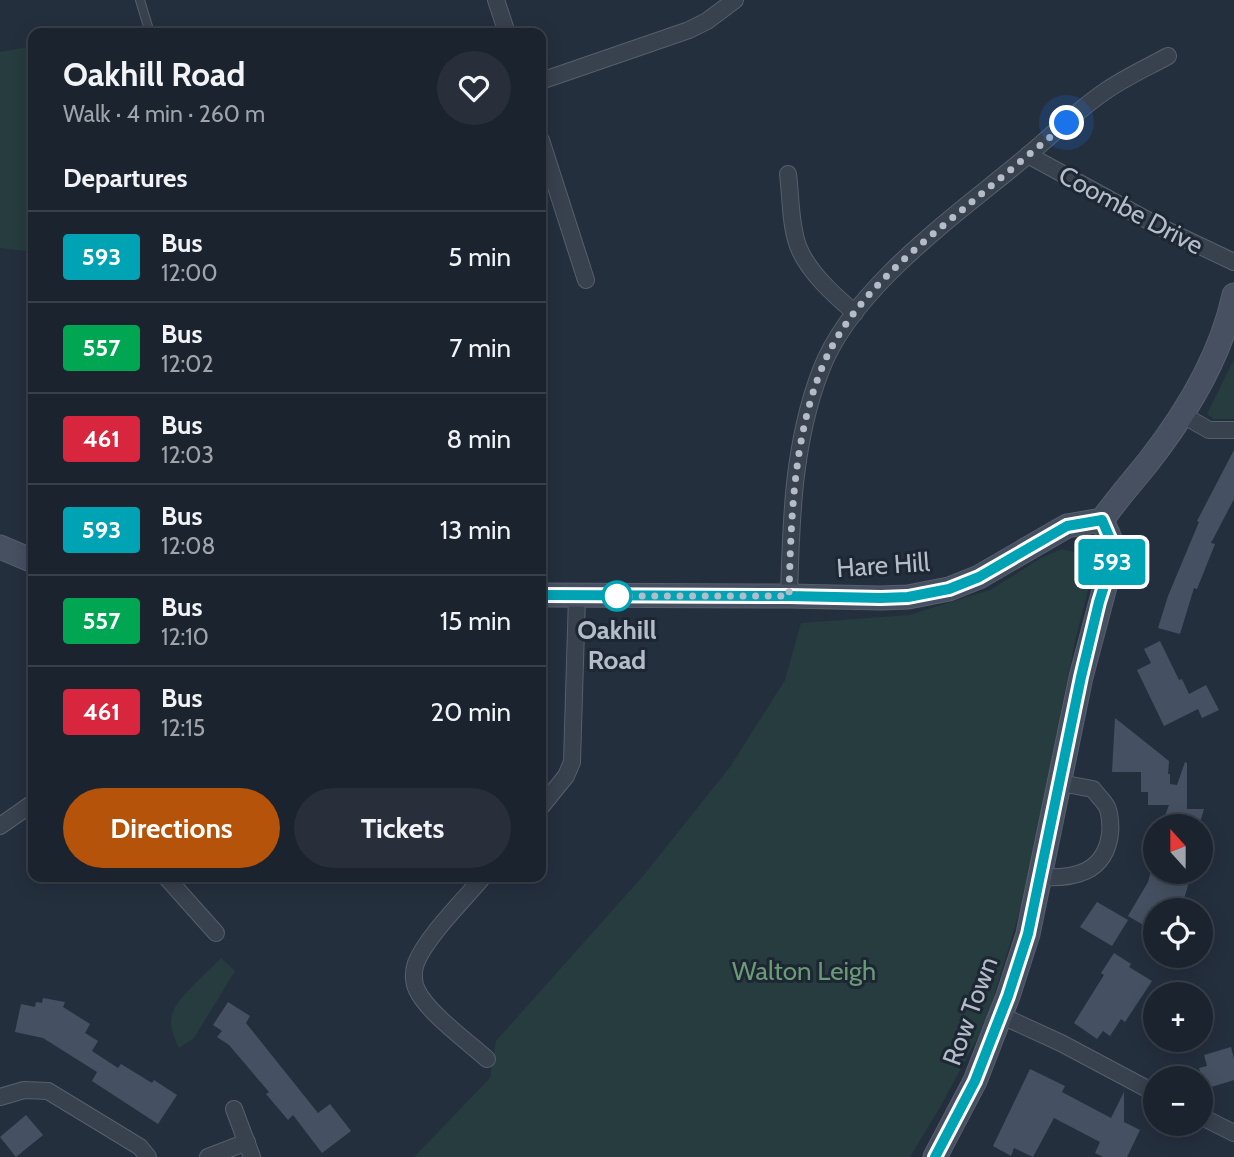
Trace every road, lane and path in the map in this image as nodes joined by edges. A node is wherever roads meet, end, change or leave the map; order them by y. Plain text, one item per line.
1 (140, 0) edge
2 (496, 0) edge
3 (735, 0) edge
4 (148, 28) edge
5 (505, 28) edge
6 (1168, 56) dead end
7 (546, 80) edge
8 (1028, 155) junction
9 (546, 174) edge
10 (788, 174) dead end
11 (1234, 262) edge
12 (586, 280) dead end
13 (1233, 300) edge
14 (855, 313) junction
15 (1175, 423) junction
16 (1234, 430) edge
17 (1102, 520) junction
18 (0, 547) edge
19 (28, 559) edge
20 (546, 595) edge
21 (577, 596) junction
22 (789, 596) junction
23 (1060, 783) junction
24 (546, 801) edge
25 (28, 806) edge
26 (0, 826) edge
27 (1040, 877) junction
28 (170, 882) edge
29 (479, 882) edge
30 (216, 933) dead end
31 (1000, 1015) junction
32 (487, 1059) dead end
33 (1143, 1087) edge
34 (0, 1097) edge
35 (234, 1109) dead end
36 (1213, 1122) edge
37 (1234, 1133) edge
38 (249, 1150) edge
39 (148, 1157) edge
40 (208, 1157) edge
41 (935, 1157) edge

1 - 4 lane
2 - 5 street
3 - 7 street
6 - 8 street, Coombe Drive
8 - 11 street, Coombe Drive
8 - 14 street, Coombe Drive
9 - 12 street
10 - 14 street
13 - 15 street
14 - 22 street, Coombe Drive
15 - 16 street
15 - 17 street
17 - 22 street, Hare Hill
17 - 23 street, Row Town
18 - 19 street
20 - 21 street, Hare Hill
21 - 22 street, Hare Hill
21 - 24 street
23 - 27 street, Row Town
23 - 27 street
25 - 26 street
27 - 31 street, Row Town
28 - 30 street
29 - 32 street
31 - 33 street
31 - 41 street, Row Town
34 - 39 street
35 - 38 street
36 - 37 street
38 - 40 street

